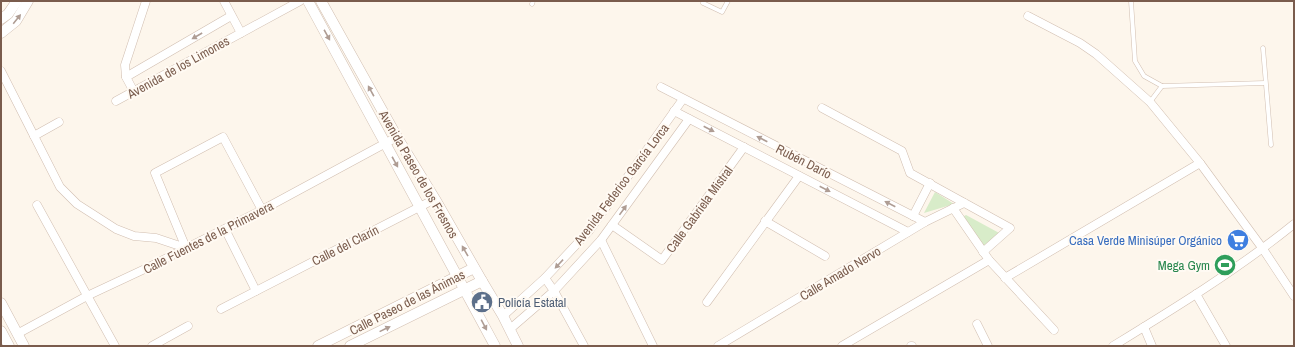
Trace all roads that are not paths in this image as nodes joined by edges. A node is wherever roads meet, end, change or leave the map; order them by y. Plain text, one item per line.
1 (17, 1) edge
2 (28, 1) edge
3 (146, 1) edge
4 (224, 1) edge
5 (300, 1) edge
6 (308, 1) edge
7 (321, 1) edge
8 (704, 1) edge
9 (728, 1) edge
10 (1131, 1) edge
11 (231, 16) junction
12 (1028, 16) dead end
13 (1, 19) edge
14 (1, 33) edge
15 (241, 33) junction
16 (1263, 48) dead end
17 (1, 71) edge
18 (126, 77) junction
19 (1265, 83) junction
20 (1162, 86) junction
21 (661, 87) dead end
22 (134, 92) junction
23 (683, 99) junction
24 (116, 101) dead end
25 (1150, 102) junction
26 (822, 108) dead end
27 (674, 111) junction
28 (689, 119) junction
29 (59, 122) dead end
30 (34, 136) junction
31 (397, 137) junction
32 (386, 144) junction
33 (1271, 145) dead end
34 (744, 147) junction
35 (1200, 163) junction
36 (799, 176) junction
37 (930, 183) junction
38 (435, 199) junction
39 (964, 203) junction
40 (37, 205) dead end
41 (420, 207) junction
42 (952, 208) junction
43 (262, 210) junction
44 (913, 216) junction
45 (765, 221) junction
46 (924, 222) junction
47 (1294, 224) edge
48 (612, 225) junction
49 (225, 228) junction
50 (908, 232) junction
51 (601, 240) junction
52 (186, 248) junction
53 (1263, 249) junction
54 (983, 252) junction
55 (825, 256) dead end
56 (989, 260) junction
57 (474, 268) junction
58 (457, 277) junction
59 (545, 278) junction
60 (1005, 278) junction
61 (482, 281) junction
62 (256, 290) junction
63 (465, 290) junction
64 (554, 292) junction
65 (1196, 294) junction
66 (87, 296) junction
67 (1294, 296) edge
68 (707, 302) dead end
69 (1, 304) edge
70 (221, 309) dead end
71 (503, 316) junction
72 (977, 324) dead end
73 (188, 326) dead end
74 (1144, 327) junction
75 (510, 329) junction
76 (1054, 330) dead end
77 (17, 334) junction
78 (24, 346) edge
79 (115, 346) edge
80 (152, 346) edge
81 (318, 346) edge
82 (350, 346) edge
83 (495, 346) edge
84 (518, 346) edge
85 (584, 346) edge
86 (653, 346) edge
87 (718, 346) edge
88 (842, 346) edge
89 (988, 346) edge
90 (1114, 346) edge
91 (1152, 346) edge
92 (1226, 346) edge

1 - 13 street
14 -> 2 street
3 - 18 street
4 - 11 street
5 - 15 street, Avenida de los Limones
6 -> 32 street, Avenida Paseo de los Fresnos
31 -> 7 street, Avenida Paseo de los Fresnos
8 - 9 lane
10 - 20 lane
11 - 15 street, Avenida de los Limones
11 -> 18 street, Avenida de los Limones
12 - 25 street
15 - 22 street, Avenida de los Limones
16 - 19 lane
17 - 30 street
18 - 22 street
19 - 20 lane
19 - 33 lane
20 - 25 lane
21 - 23 street, Rubén Darío
22 - 24 street, Avenida de los Limones
23 - 27 street, Avenida Federico García Lorca
44 -> 23 street, Rubén Darío
25 - 35 street
26 - 37 street
27 - 28 street, Rubén Darío
27 -> 59 street, Avenida Federico García Lorca
28 -> 34 street, Rubén Darío
48 -> 28 street, Avenida Federico García Lorca
29 - 30 street
30 - 52 street
31 - 32 street, Calle Fuentes de la Primavera
31 - 38 street, Avenida Paseo de los Fresnos
32 -> 41 street, Avenida Paseo de los Fresnos
32 - 43 street, Calle Fuentes de la Primavera
34 - 36 street, Rubén Darío
34 - 48 street, Calle Gabriela Mistral
35 - 53 street
35 - 60 street
36 - 45 street
36 -> 50 street, Rubén Darío
37 - 39 street
37 - 44 street
38 - 41 street, Calle del Clarín
57 -> 38 street, Avenida Paseo de los Fresnos
39 - 42 street, Calle Amado Nervo
39 - 54 street
40 - 66 street
41 - 58 street, Avenida Paseo de los Fresnos
41 - 62 street, Calle del Clarín
42 - 46 street, Calle Amado Nervo
42 - 54 street
43 - 49 street, Calle Fuentes de la Primavera
43 - 52 street
44 - 46 street, Rubén Darío
45 - 55 street
45 - 68 street
46 - 50 street, Calle Amado Nervo
47 - 53 street
48 - 51 street, Avenida Federico García Lorca
49 - 52 street, Calle Fuentes de la Primavera
49 - 62 street
50 - 87 street, Calle Amado Nervo
51 - 64 street, Avenida Federico García Lorca
51 - 86 street
52 - 66 street, Calle Fuentes de la Primavera
53 - 65 street
53 - 67 street
54 - 56 street
56 - 60 street
56 - 88 street
57 - 58 street, Calle Paseo de las Ánimas
57 - 61 street, Avenida Paseo de los Fresnos
58 - 63 street, Avenida Paseo de los Fresnos
58 - 81 street, Calle Paseo de las Ánimas
59 - 64 street
59 - 71 street, Avenida Federico García Lorca
60 - 76 street
61 - 63 street, Calle Paseo de las Ánimas
61 - 71 street, Avenida Paseo de los Fresnos
62 - 70 street, Calle del Clarín
82 -> 63 street, Calle Paseo de las Ánimas
63 -> 83 street, Avenida Paseo de los Fresnos
64 - 75 street, Avenida Federico García Lorca
64 - 85 street
65 - 74 street
65 - 92 street
66 - 77 street, Calle Fuentes de la Primavera
66 - 79 street
69 - 77 street
71 - 75 street, Avenida Paseo de los Fresnos
72 - 89 street
73 - 80 street
74 - 90 street
74 - 91 street
75 - 84 street, Avenida Paseo de los Fresnos
77 - 78 street

